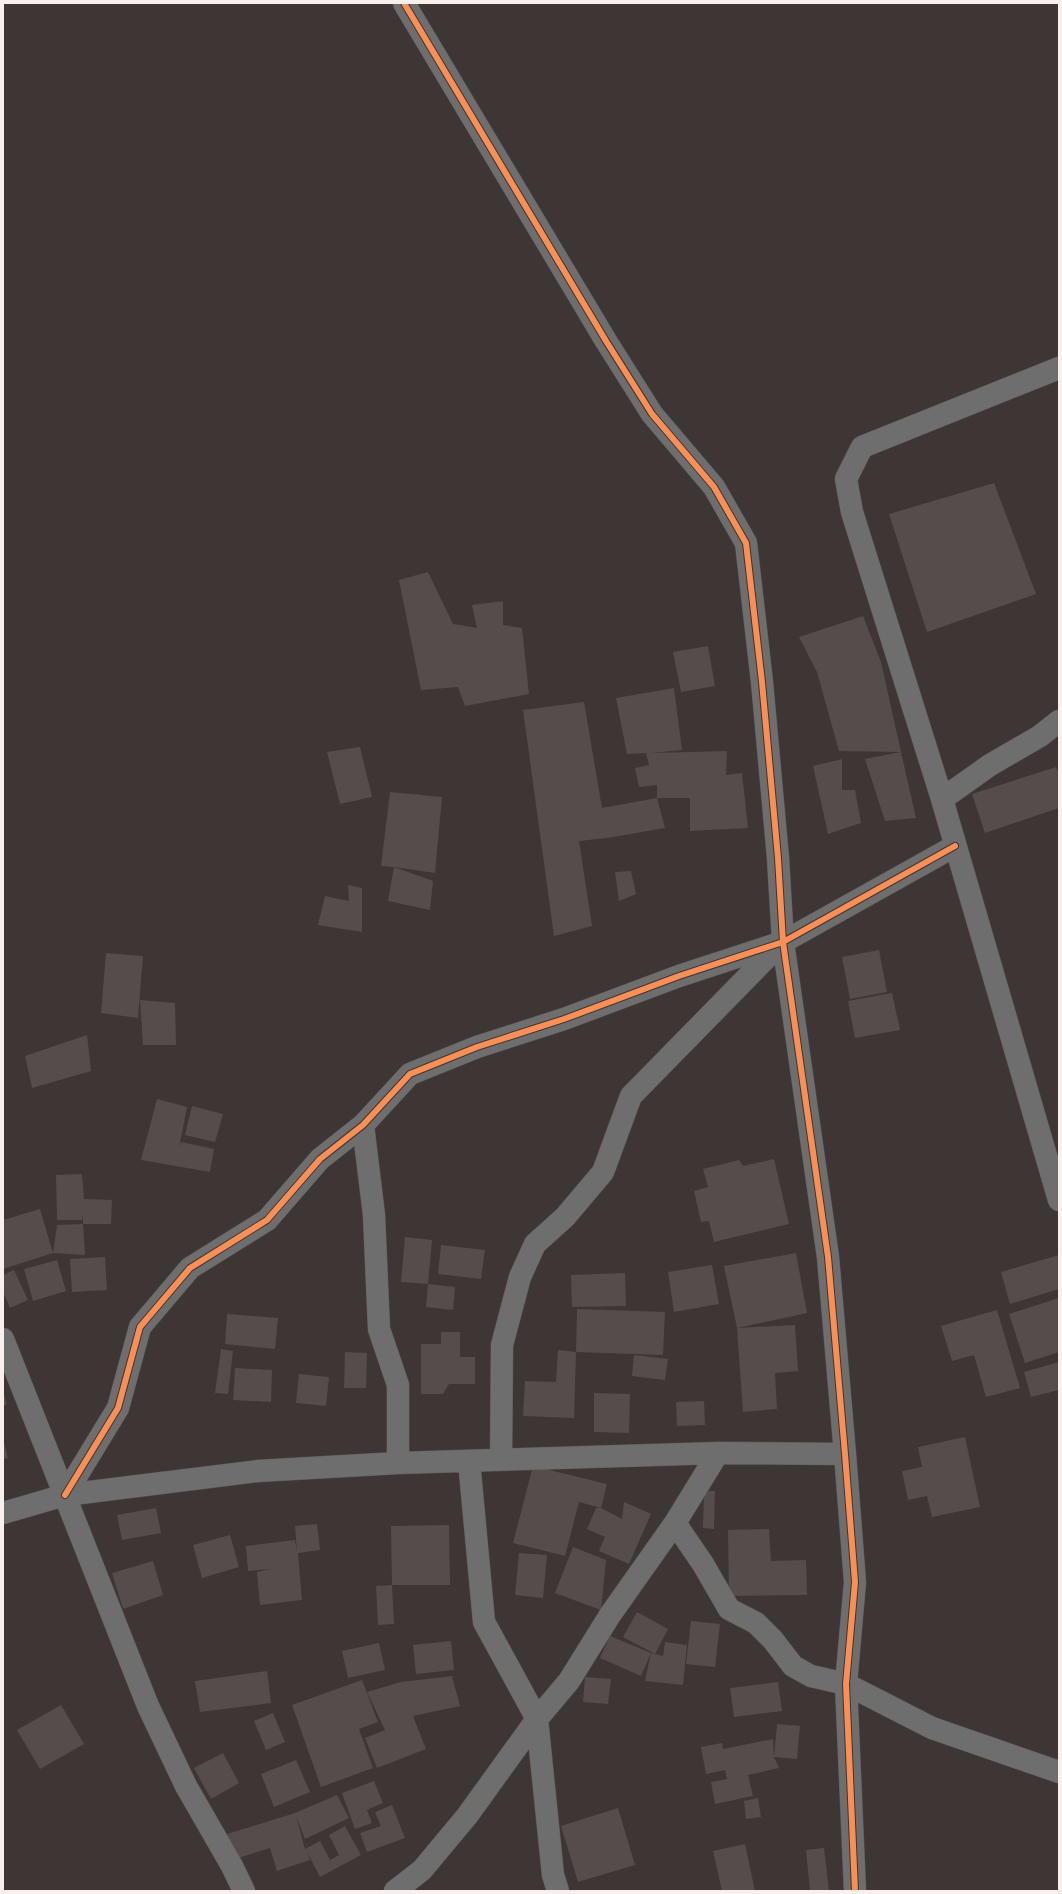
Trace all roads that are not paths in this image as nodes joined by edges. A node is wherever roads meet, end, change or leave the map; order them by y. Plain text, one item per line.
1 (404, 3) edge
2 (1059, 368) edge
3 (1059, 721) edge
4 (942, 799) junction
5 (955, 846) junction
6 (783, 942) junction
7 (363, 1125) junction
8 (1059, 1200) edge
9 (3, 1339) edge
10 (718, 1453) junction
11 (845, 1454) junction
12 (502, 1459) junction
13 (469, 1461) junction
14 (398, 1463) junction
15 (65, 1495) junction
16 (3, 1513) edge
17 (675, 1523) junction
18 (846, 1684) junction
19 (538, 1719) junction
20 (1059, 1772) edge
21 (244, 1891) edge
22 (395, 1891) edge
23 (558, 1891) edge
24 (855, 1891) edge

1 - 6 street
2 - 4 street
3 - 4 street
4 - 5 street
5 - 6 street
5 - 8 street
6 - 7 street
6 - 11 street
6 - 12 street
7 - 14 street
7 - 15 street
9 - 15 street
10 - 11 street
10 - 12 street
10 - 17 street
11 - 18 street
12 - 13 street
13 - 14 street
13 - 19 street
14 - 15 street
15 - 16 street
15 - 21 street
17 - 18 street
17 - 19 street
18 - 20 street
18 - 24 street
19 - 22 street
19 - 23 street

